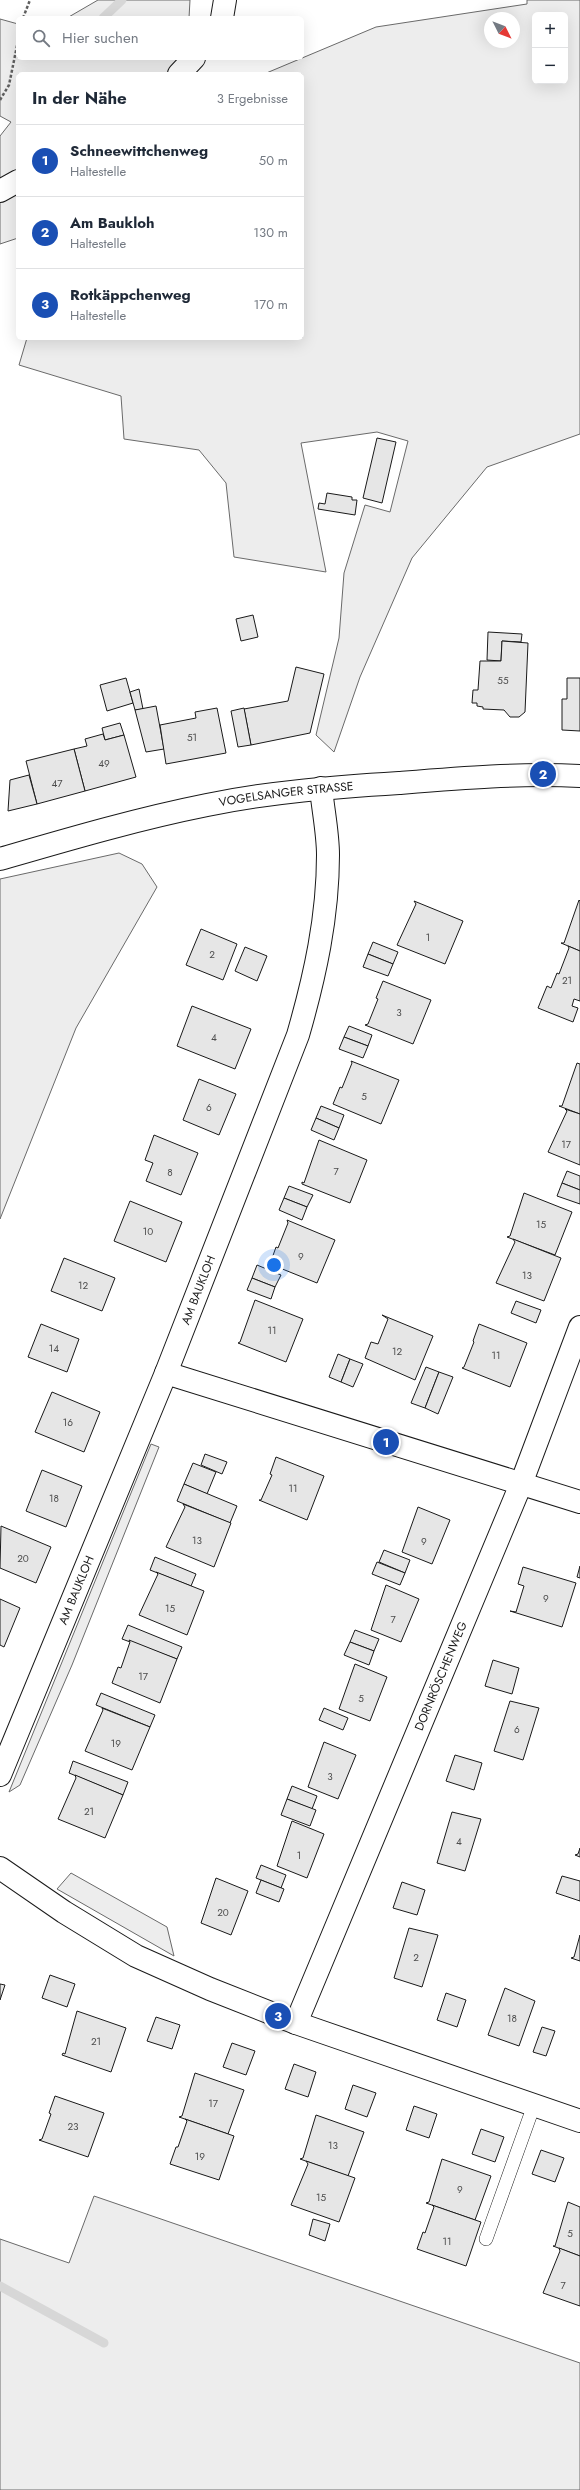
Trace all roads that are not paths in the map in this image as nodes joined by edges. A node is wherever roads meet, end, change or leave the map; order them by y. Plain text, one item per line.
1 (225, 0) edge
2 (222, 16) edge
3 (192, 60) edge
4 (181, 72) edge
5 (16, 181) edge
6 (0, 191) edge
7 (580, 776) edge
8 (321, 788) junction
9 (0, 859) edge
10 (580, 1327) edge
11 (166, 1373) junction
12 (521, 1484) junction
13 (580, 1502) edge
14 (0, 1775) edge
15 (0, 1868) edge
16 (296, 2023) junction
17 (534, 2105) junction
18 (580, 2121) edge
19 (486, 2239) dead end

1 - 2 street
3 - 4 street
5 - 6 street
7 - 8 street, VOGELSANGER STRASSE
8 - 9 street, VOGELSANGER STRASSE
8 - 11 street, AM BAUKLOH
10 - 12 street, DORNRÖSCHENWEG
11 - 12 street
11 - 14 street, AM BAUKLOH
12 - 13 street
12 - 16 street, DORNRÖSCHENWEG
15 - 16 street
16 - 17 street
17 - 18 street
17 - 19 lane

